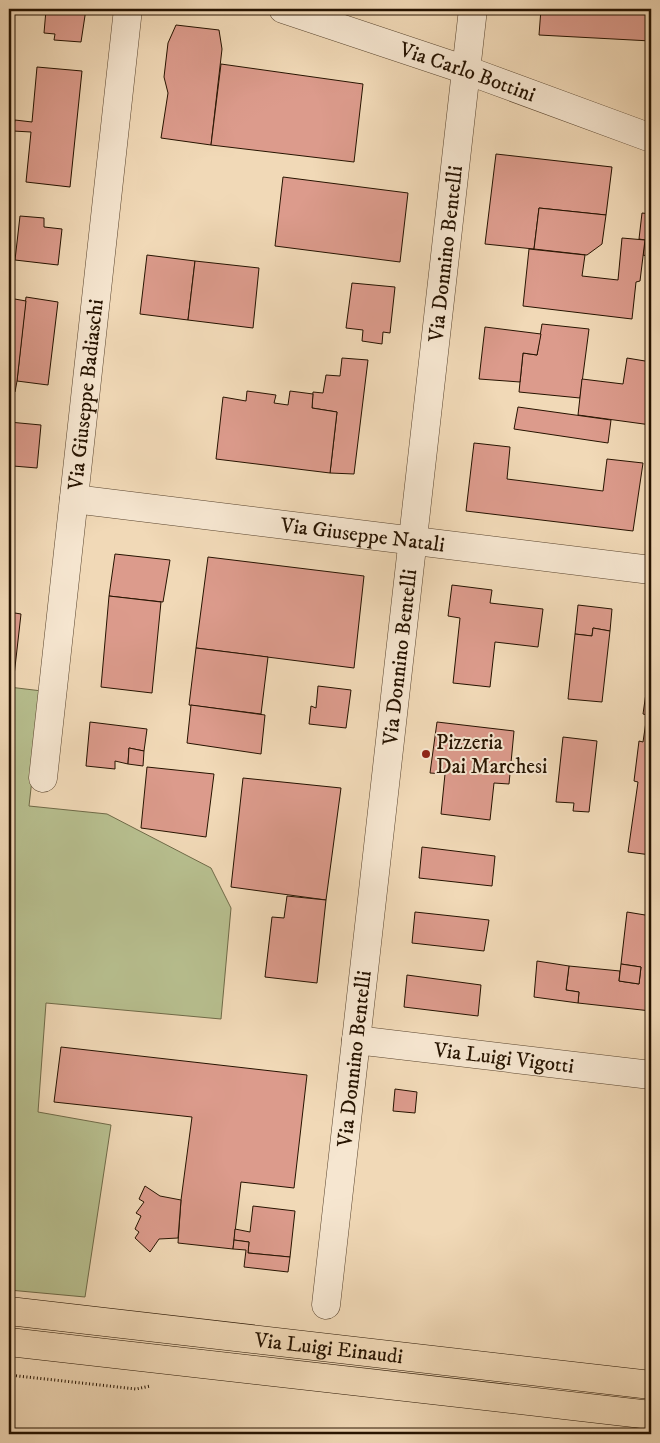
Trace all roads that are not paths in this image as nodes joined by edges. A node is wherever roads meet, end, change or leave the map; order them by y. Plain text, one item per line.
1 (128, 9) edge
2 (284, 9) edge
3 (473, 9) edge
4 (334, 17) edge
5 (466, 70) junction
6 (651, 138) edge
7 (74, 499) junction
8 (412, 540) junction
9 (651, 570) edge
10 (43, 778) dead end
11 (356, 1040) junction
12 (651, 1075) edge
13 (326, 1305) dead end
14 (9, 1311) edge
15 (9, 1342) edge
16 (651, 1385) edge
17 (651, 1415) edge

1 - 7 street, Via Giuseppe Badiaschi
2 - 4 street, Via Carlo Bottini
3 - 5 street, Via Donnino Bentelli
4 - 5 street, Via Carlo Bottini
5 - 6 street, Via Carlo Bottini
5 - 8 street, Via Donnino Bentelli
7 - 8 street, Via Giuseppe Natali
7 - 10 street, Via Giuseppe Badiaschi
8 - 9 street, Via Giuseppe Natali
8 - 11 street, Via Donnino Bentelli
11 - 12 street, Via Luigi Vigotti
11 - 13 street, Via Donnino Bentelli
14 - 16 main road, Via Luigi Einaudi
15 - 17 main road, Via Luigi Einaudi

